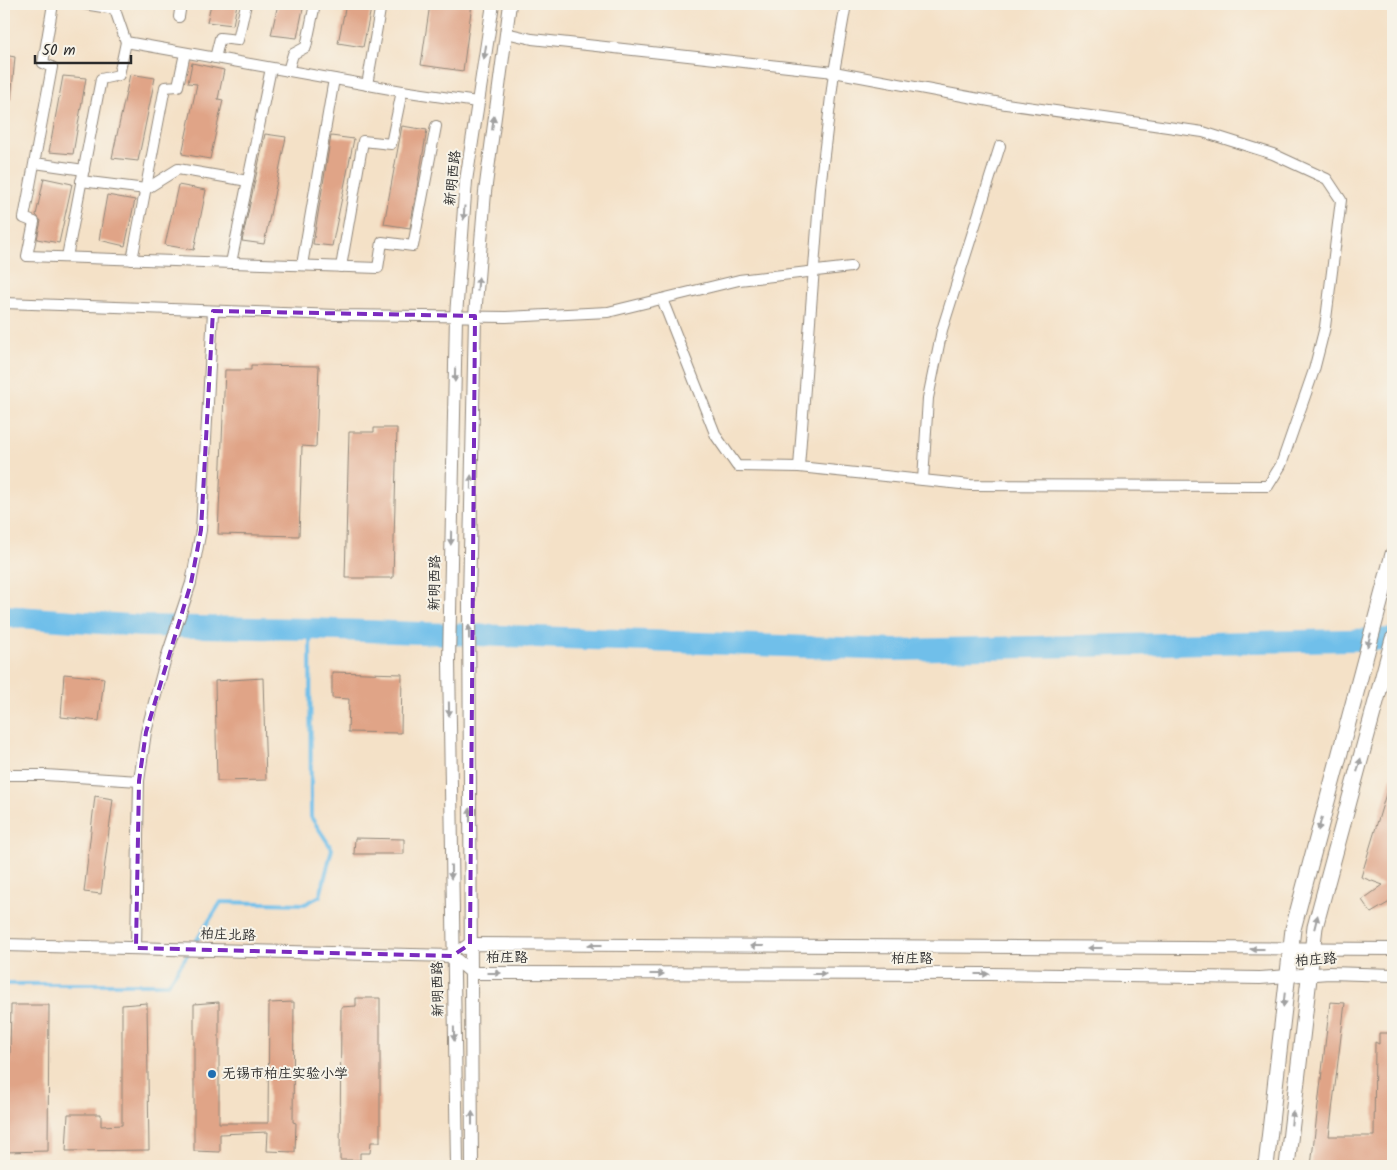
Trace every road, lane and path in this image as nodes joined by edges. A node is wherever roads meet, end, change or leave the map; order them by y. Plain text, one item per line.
1 (53, 4) edge
2 (84, 4) edge
3 (181, 4) edge
4 (246, 4) edge
5 (315, 4) edge
6 (381, 4) edge
7 (493, 4) edge
8 (510, 4) edge
9 (846, 4) edge
10 (114, 7) edge
11 (179, 17) dead end
12 (506, 33) junction
13 (126, 42) junction
14 (185, 53) junction
15 (215, 58) junction
16 (271, 68) junction
17 (288, 71) junction
18 (834, 72) junction
19 (334, 79) junction
20 (367, 85) junction
21 (402, 92) junction
22 (477, 102) junction
23 (436, 126) dead end
24 (1000, 146) dead end
25 (34, 163) junction
26 (82, 176) junction
27 (248, 181) junction
28 (146, 189) junction
29 (67, 257) junction
30 (132, 260) junction
31 (231, 263) junction
32 (302, 265) junction
33 (340, 267) junction
34 (851, 267) dead end
35 (814, 271) junction
36 (662, 299) junction
37 (4, 303) edge
38 (212, 311) junction
39 (456, 316) junction
40 (475, 316) junction
41 (799, 467) junction
42 (923, 480) junction
43 (1393, 554) edge
44 (1393, 639) edge
45 (4, 775) edge
46 (139, 781) junction
47 (470, 944) junction
48 (4, 945) edge
49 (1312, 947) junction
50 (136, 948) junction
51 (1290, 949) junction
52 (1393, 949) edge
53 (452, 956) junction
54 (472, 973) junction
55 (1308, 975) junction
56 (1393, 975) edge
57 (1287, 977) junction
58 (457, 1166) edge
59 (472, 1166) edge
60 (1266, 1166) edge
61 (1287, 1166) edge

1 - 25 street
2 - 10 street
3 - 11 street
4 - 15 street
5 - 17 street
6 - 20 street
7 -> 22 street, 新明西路
8 - 12 street
9 - 18 street
10 - 13 street
12 - 18 street
40 -> 12 street
13 - 14 street
13 - 26 street
14 - 15 street
14 - 28 street
15 - 16 street
16 - 17 street
16 - 27 street
17 - 19 street
18 - 35 street
18 - 42 street
19 - 20 street
19 - 32 street
20 - 21 street
21 - 22 street
21 - 33 street
22 -> 39 street, 新明西路
23 - 33 street
24 - 42 street
25 - 26 street
25 - 29 street
26 - 28 street
26 - 29 street
27 - 28 street
27 - 31 street
28 - 30 street
29 - 30 street
30 - 31 street
31 - 32 street
32 - 33 street
34 - 35 street
35 - 36 street
35 - 41 street
36 - 40 street
36 - 41 street
37 - 38 street
38 - 39 street
38 - 46 street
39 - 40 street
39 -> 53 street, 新明西路
47 -> 40 street
41 - 42 street
43 -> 51 main road
49 -> 44 main road
45 - 46 street
46 - 50 street
51 -> 47 street, 柏庄路
47 - 53 street, 柏庄路
47 - 54 street
48 - 50 street, 柏庄北路
49 - 51 street, 柏庄路
49 - 52 street, 柏庄路
49 - 55 main road
50 - 53 street, 柏庄北路
51 - 57 main road
53 - 54 street, 柏庄路
53 -> 58 street, 新明西路
54 -> 57 street, 柏庄路
59 -> 54 street
55 - 56 street, 柏庄路
55 - 57 street, 柏庄路
61 -> 55 main road
57 -> 60 main road

